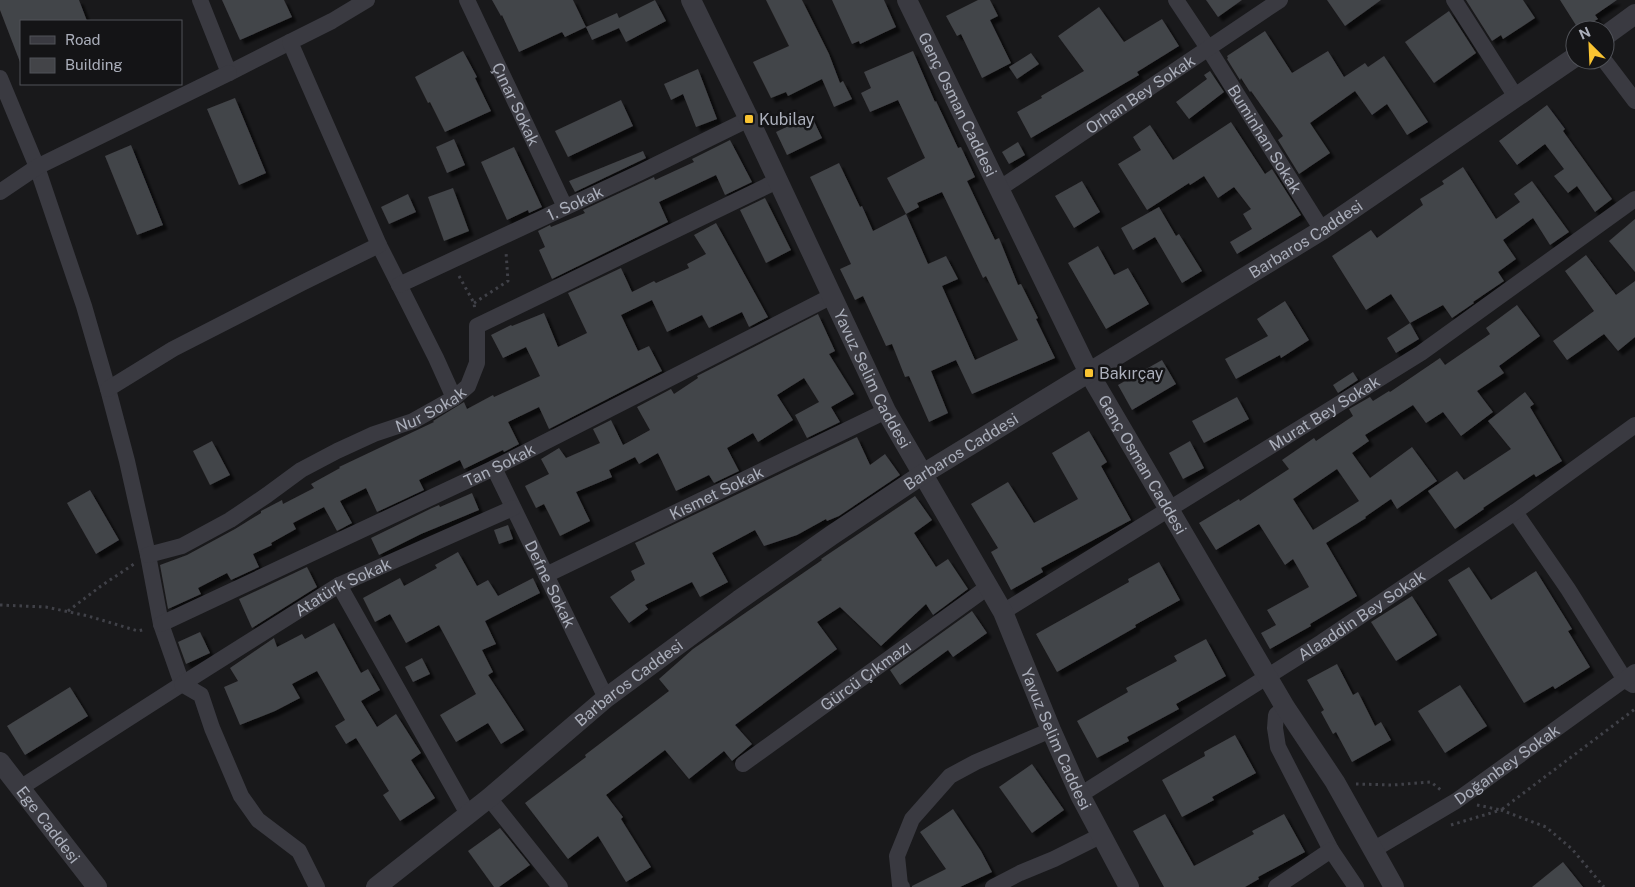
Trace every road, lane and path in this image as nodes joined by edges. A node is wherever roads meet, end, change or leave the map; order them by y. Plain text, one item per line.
1 (200, 0) edge
2 (367, 0) edge
3 (467, 0) edge
4 (692, 0) edge
5 (907, 0) edge
6 (1176, 0) edge
7 (1280, 0) edge
8 (1454, 0) edge
9 (1635, 14) edge
10 (1615, 29) edge
11 (290, 42) junction
12 (1208, 48) junction
13 (1565, 64) edge
14 (1612, 70) edge
15 (230, 73) junction
16 (0, 78) edge
17 (1516, 97) junction
18 (1635, 101) edge
19 (749, 119) junction
20 (37, 168) junction
21 (777, 181) junction
22 (999, 188) junction
23 (0, 192) edge
24 (1635, 199) edge
25 (565, 207) junction
26 (1322, 230) junction
27 (504, 236) junction
28 (380, 245) junction
29 (452, 261) junction
30 (399, 285) junction
31 (832, 296) junction
32 (474, 303) junction
33 (477, 326) junction
34 (1089, 373) junction
35 (108, 388) junction
36 (454, 398) junction
37 (886, 411) junction
38 (1635, 425) edge
39 (494, 468) junction
40 (923, 474) junction
41 (513, 508) junction
42 (1168, 508) junction
43 (1515, 512) junction
44 (148, 555) junction
45 (546, 575) junction
46 (339, 586) junction
47 (988, 586) junction
48 (0, 605) edge
49 (67, 612) junction
50 (1003, 612) junction
51 (161, 624) junction
52 (1267, 678) junction
53 (1632, 679) edge
54 (182, 684) junction
55 (606, 698) junction
56 (1285, 707) junction
57 (1635, 709) edge
58 (1051, 730) junction
59 (0, 762) edge
60 (743, 764) dead end
61 (1335, 782) junction
62 (20, 788) junction
63 (1080, 795) junction
64 (489, 798) junction
65 (1456, 801) junction
66 (1501, 810) junction
67 (468, 814) junction
68 (1446, 827) dead end
69 (1102, 835) junction
70 (1332, 850) junction
71 (1373, 850) junction
72 (98, 887) edge
73 (317, 887) edge
74 (376, 887) edge
75 (560, 887) edge
76 (902, 887) edge
77 (993, 887) edge
78 (1129, 887) edge
79 (1276, 887) edge
80 (1356, 887) edge
81 (1394, 887) edge
82 (1604, 887) edge

1 - 15 street
2 - 11 street
3 - 25 street, Çınar Sokak
4 - 19 street, Yavuz Selim Caddesi
5 - 22 street, Genç Osman Caddesi
6 - 12 street, Buminhan Sokak
7 - 12 street, Orhan Bey Sokak
8 - 17 street
9 - 10 street
11 - 15 street
11 - 28 street
12 - 22 street, Orhan Bey Sokak
12 - 26 street, Buminhan Sokak
13 - 17 street, Barbaros Caddesi
14 - 18 street
15 - 20 street
16 - 20 street
17 - 26 street, Barbaros Caddesi
19 - 21 street, Yavuz Selim Caddesi
19 - 25 street, 1. Sokak
20 - 23 street
20 - 35 street
21 - 31 street, Yavuz Selim Caddesi
21 - 33 street
22 - 34 street, Genç Osman Caddesi
24 - 42 street, Murat Bey Sokak
25 - 27 street, 1. Sokak
26 - 34 street, Barbaros Caddesi
27 - 29 street, 1. Sokak
27 - 32 path
28 - 30 street
28 - 35 street
29 - 30 street, 1. Sokak
29 - 32 path
30 - 36 street
31 - 37 street, Yavuz Selim Caddesi
31 - 39 street, Tan Sokak
32 - 33 path
33 - 36 street, Nur Sokak
34 - 40 street, Barbaros Caddesi
34 - 42 street, Genç Osman Caddesi
35 - 44 street
36 - 44 street, Nur Sokak
37 - 40 street, Yavuz Selim Caddesi
37 - 45 street, Kısmet Sokak
38 - 43 street, Alaaddin Bey Sokak
39 - 41 street, Defne Sokak
39 - 51 street, Tan Sokak
40 - 47 street, Yavuz Selim Caddesi
40 - 55 street, Barbaros Caddesi
41 - 45 street, Defne Sokak
41 - 46 street, Atatürk Sokak
42 - 50 street, Murat Bey Sokak
42 - 52 street, Genç Osman Caddesi
43 - 52 street, Alaaddin Bey Sokak
43 - 53 street
44 - 49 path
44 - 51 street
45 - 55 street, Defne Sokak
46 - 54 street, Atatürk Sokak
46 - 67 street
47 - 50 street, Yavuz Selim Caddesi
47 - 60 street, Gürcü Çıkmazı
48 - 49 path
49 - 51 path
50 - 58 street, Yavuz Selim Caddesi
51 - 54 street
52 - 56 street, Genç Osman Caddesi
52 - 63 street, Alaaddin Bey Sokak
53 - 65 street, Doğanbey Sokak
54 - 62 street, Atatürk Sokak
54 - 73 street
55 - 64 street, Barbaros Caddesi
56 - 61 street, Genç Osman Caddesi
56 - 70 street
57 - 66 path
58 - 63 street, Yavuz Selim Caddesi
58 - 76 street
59 - 62 street, Ege Caddesi
61 - 65 path
61 - 71 street, Genç Osman Caddesi
62 - 72 street, Ege Caddesi
63 - 69 street, Yavuz Selim Caddesi
64 - 67 street, Barbaros Caddesi
64 - 75 street
65 - 71 street, Doğanbey Sokak
66 - 68 path
66 - 82 path
67 - 74 street, Barbaros Caddesi
69 - 77 street
69 - 78 street, Yavuz Selim Caddesi
70 - 79 street
70 - 80 street
71 - 81 street, Genç Osman Caddesi

